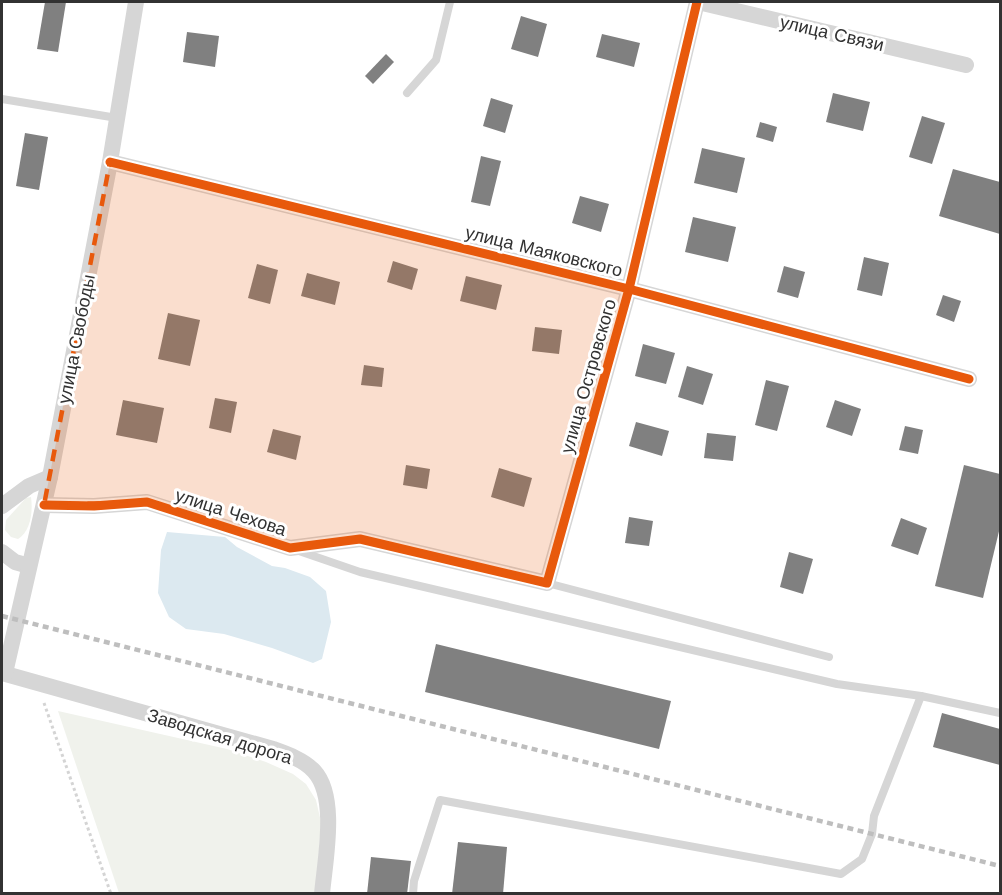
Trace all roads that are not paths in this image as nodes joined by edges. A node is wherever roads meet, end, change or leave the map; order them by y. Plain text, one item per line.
1 (136, 2) edge
2 (450, 2) edge
3 (698, 2) edge
4 (966, 65) dead end
5 (407, 93) dead end
6 (2, 99) edge
7 (117, 118) junction
8 (110, 162) junction
9 (629, 289) junction
10 (969, 379) dead end
11 (50, 477) junction
12 (44, 505) junction
13 (2, 506) edge
14 (290, 548) junction
15 (2, 552) edge
16 (29, 566) junction
17 (547, 583) junction
18 (830, 657) dead end
19 (3, 673) edge
20 (921, 696) junction
21 (1000, 712) edge
22 (322, 894) edge
23 (413, 894) edge

1 - 7 street, улица Свободы
2 - 5 lane
3 - 4 street, улица Связи
3 - 9 street, улица Островского
6 - 7 lane
7 - 8 street, улица Свободы
8 - 9 street, улица Маяковского
8 - 11 street, улица Свободы
9 - 10 street, улица Маяковского
9 - 17 street, улица Островского
11 - 12 street, улица Свободы
11 - 13 street
12 - 14 street, улица Чехова
12 - 16 street, улица Свободы
14 - 17 street, улица Чехова
14 - 20 lane
15 - 16 street
16 - 19 street, улица Свободы
17 - 18 lane
19 - 22 street, Заводская дорога
20 - 21 lane
20 - 23 lane

